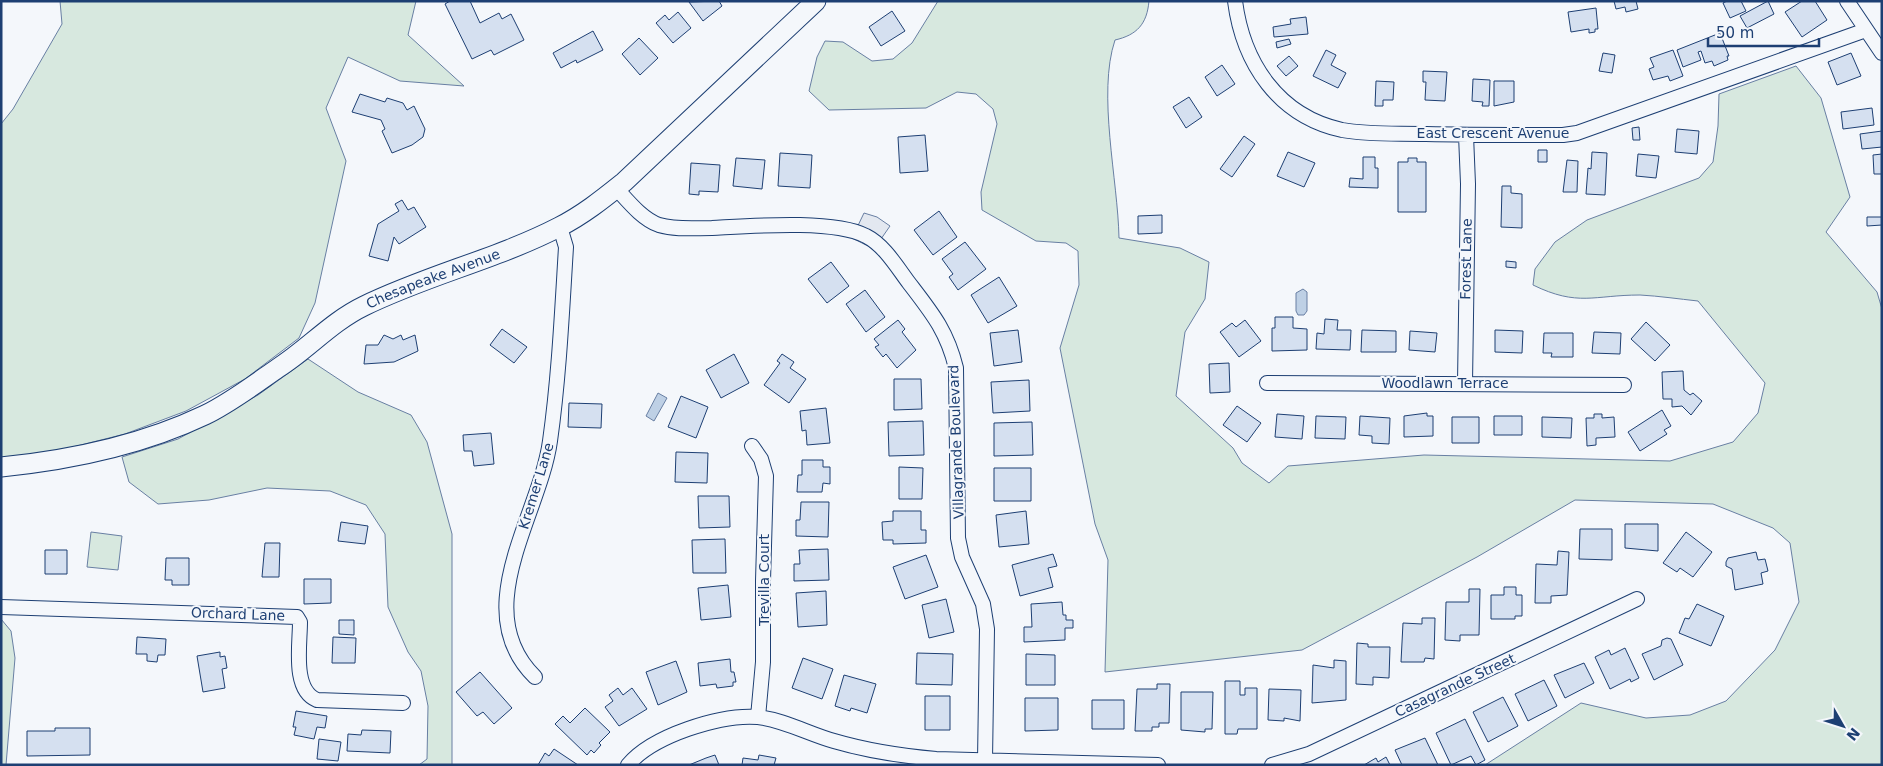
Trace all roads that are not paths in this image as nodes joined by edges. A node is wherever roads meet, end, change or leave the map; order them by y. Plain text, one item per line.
1 (816, 1) edge
2 (1235, 1) edge
3 (1847, 1) edge
4 (1866, 30) junction
5 (1882, 53) edge
6 (1466, 135) junction
7 (616, 188) junction
8 (560, 227) junction
9 (1267, 383) dead end
10 (1465, 383) junction
11 (1624, 385) dead end
12 (752, 446) dead end
13 (1, 467) edge
14 (1637, 599) dead end
15 (1, 607) edge
16 (535, 677) dead end
17 (403, 703) dead end
18 (758, 717) junction
19 (985, 760) junction
20 (628, 765) edge
21 (1158, 765) edge
22 (1272, 765) edge

1 - 7 street, Chesapeake Avenue
2 - 6 street, East Crescent Avenue
3 - 4 street
4 - 5 street
4 - 6 street, East Crescent Avenue
6 - 10 street, Forest Lane
7 - 8 street, Chesapeake Avenue
7 - 19 street, Villagrande Boulevard
8 - 13 street, Chesapeake Avenue
8 - 16 street, Kremer Lane
9 - 10 street, Woodlawn Terrace
10 - 11 street, Woodlawn Terrace
12 - 18 street, Trevilla Court
14 - 22 street, Casagrande Street
15 - 17 street, Orchard Lane
18 - 19 street
18 - 20 street
19 - 21 street

